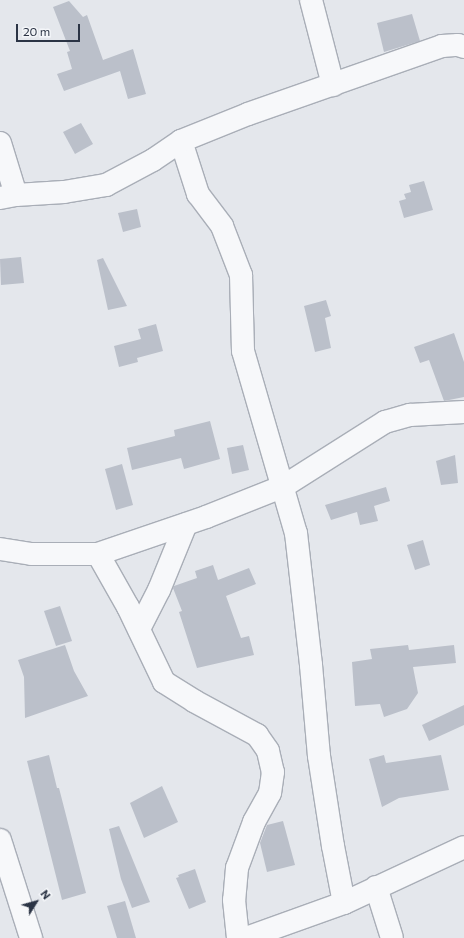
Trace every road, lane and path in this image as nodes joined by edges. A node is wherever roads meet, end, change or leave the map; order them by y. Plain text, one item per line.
1 (311, 0) edge
2 (464, 47) edge
3 (333, 85) junction
4 (181, 141) junction
5 (0, 143) edge
6 (8, 197) edge
7 (464, 412) edge
8 (284, 486) junction
9 (186, 524) junction
10 (0, 549) edge
11 (98, 554) junction
12 (139, 629) junction
13 (0, 840) edge
14 (464, 847) edge
15 (376, 887) junction
16 (344, 903) junction
17 (31, 938) edge
18 (238, 938) edge
19 (246, 938) edge
20 (392, 938) edge

1 - 3 street
2 - 3 street
3 - 4 street
4 - 6 street
4 - 8 street
5 - 6 street
7 - 8 street
8 - 9 street
8 - 16 street
9 - 11 street
9 - 12 street
10 - 11 street
11 - 12 street
12 - 18 street
13 - 17 street
14 - 15 street
15 - 16 street
15 - 20 street
16 - 19 street

